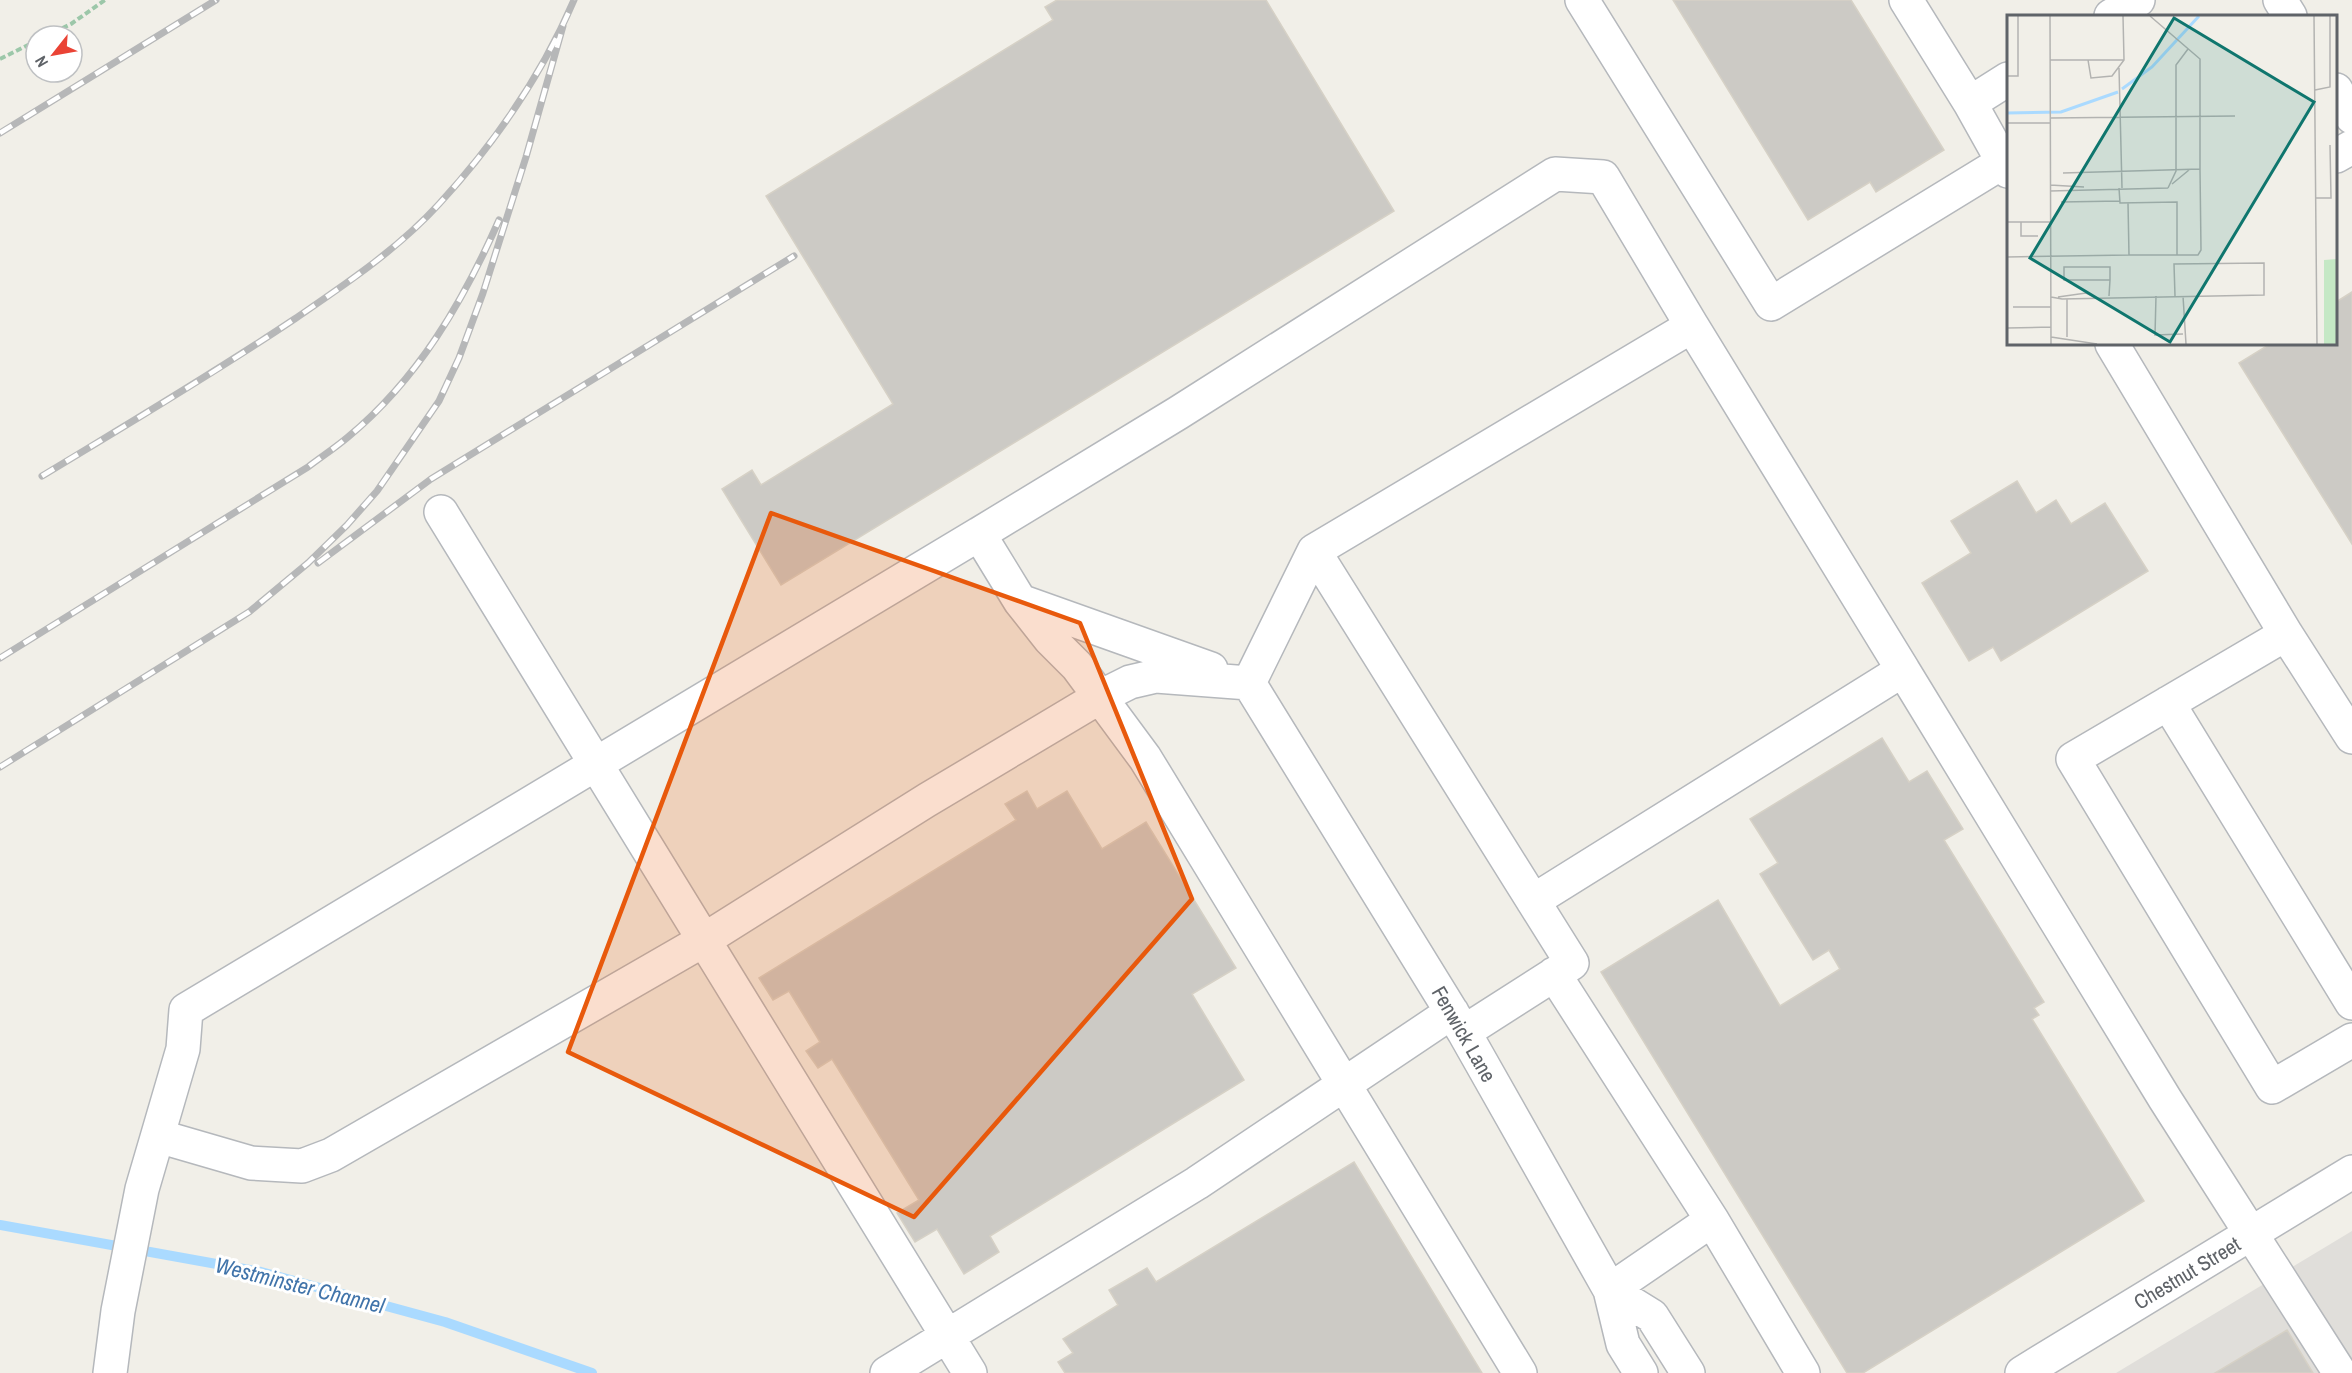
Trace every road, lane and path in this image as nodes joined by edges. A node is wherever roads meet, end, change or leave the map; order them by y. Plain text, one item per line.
1 (105, 0) edge
2 (1582, 0) edge
3 (1906, 0) edge
4 (2138, 0) edge
5 (2280, 0) edge
6 (2113, 15) edge
7 (2289, 15) edge
8 (71, 24) edge
9 (24, 47) edge
10 (0, 59) edge
11 (2007, 80) edge
12 (2337, 92) edge
13 (1970, 103) junction
14 (2352, 117) edge
15 (2352, 147) edge
16 (2337, 155) edge
17 (2006, 167) edge
18 (1692, 326) junction
19 (2113, 345) edge
20 (441, 512) dead end
21 (979, 534) junction
22 (1314, 551) junction
23 (1020, 601) junction
24 (2286, 634) junction
25 (1903, 670) junction
26 (1249, 683) junction
27 (1098, 698) junction
28 (2168, 703) junction
29 (2352, 737) edge
30 (595, 764) junction
31 (1533, 901) junction
32 (704, 940) junction
33 (1554, 974) junction
34 (2352, 1003) edge
35 (1458, 1022) junction
36 (2352, 1040) edge
37 (1344, 1086) junction
38 (158, 1136) junction
39 (2352, 1172) edge
40 (1712, 1220) junction
41 (2251, 1234) junction
42 (1610, 1290) junction
43 (947, 1336) junction
44 (110, 1373) edge
45 (887, 1373) edge
46 (970, 1373) edge
47 (1520, 1373) edge
48 (1641, 1373) edge
49 (1688, 1373) edge
50 (1803, 1373) edge
51 (2022, 1373) edge
52 (2340, 1373) edge

1 - 8 path
2 - 17 street
3 - 13 street
4 - 6 street
5 - 7 street
9 - 10 path
11 - 13 street
12 - 14 street
13 - 17 street
15 - 16 street
18 - 21 street
18 - 22 street
18 - 25 street
19 - 24 street
20 - 30 street
21 - 23 street
21 - 30 street
22 - 26 street
22 - 31 street
23 - 26 street
23 - 27 street
24 - 28 street
24 - 29 street
25 - 31 street
25 - 41 street
26 - 27 street
26 - 35 street, Fenwick Lane
27 - 32 street
27 - 37 street
28 - 34 street
28 - 36 street
30 - 32 street
30 - 38 street
31 - 33 street
32 - 38 street
32 - 43 street
33 - 35 street
33 - 40 street
35 - 37 street
35 - 42 street, Fenwick Lane
37 - 43 street
37 - 47 street
38 - 44 street
39 - 41 street, Chestnut Street
40 - 42 street
40 - 50 street
41 - 51 street, Chestnut Street
41 - 52 street
42 - 48 street
42 - 49 street, Fenwick Lane
43 - 45 street
43 - 46 street

